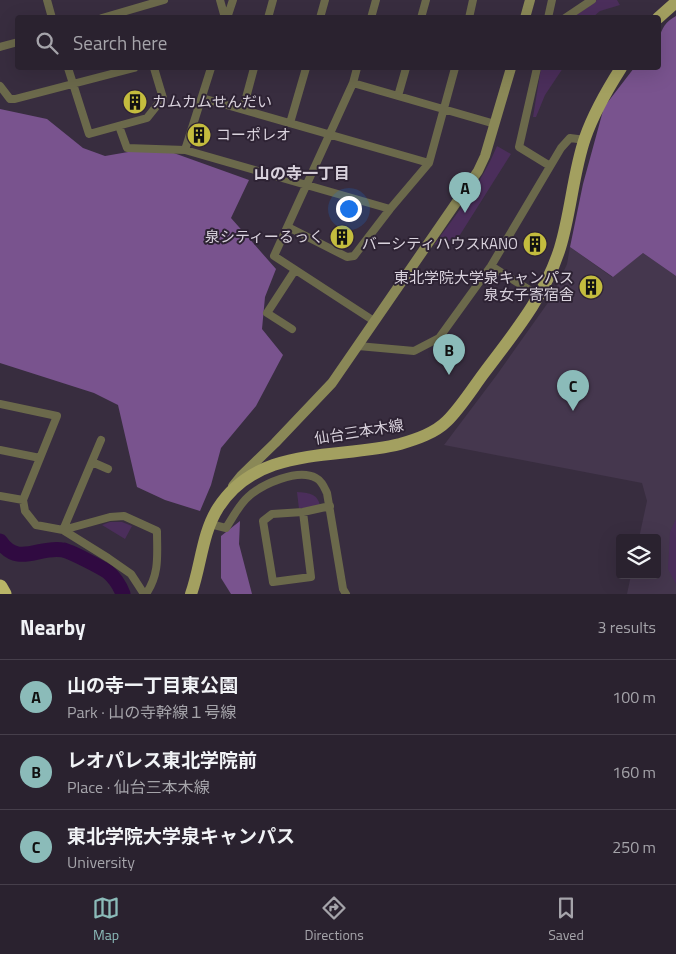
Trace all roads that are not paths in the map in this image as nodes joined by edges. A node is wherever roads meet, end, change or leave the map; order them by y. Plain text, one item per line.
1 (47, 0) edge
2 (164, 0) edge
3 (220, 0) edge
4 (233, 0) edge
5 (273, 0) edge
6 (325, 0) edge
7 (376, 0) edge
8 (426, 0) edge
9 (473, 0) edge
10 (530, 0) edge
11 (552, 0) edge
12 (592, 0) edge
13 (676, 2) edge
14 (51, 15) edge
15 (112, 15) edge
16 (225, 15) edge
17 (227, 15) edge
18 (269, 15) edge
19 (321, 15) edge
20 (372, 15) edge
21 (422, 15) edge
22 (470, 15) edge
23 (526, 15) edge
24 (549, 15) edge
25 (570, 15) edge
26 (661, 15) edge
27 (15, 43) edge
28 (0, 47) edge
29 (69, 70) edge
30 (126, 70) edge
31 (155, 70) edge
32 (210, 70) edge
33 (253, 70) edge
34 (305, 70) edge
35 (356, 70) edge
36 (405, 70) edge
37 (454, 70) edge
38 (510, 70) edge
39 (537, 70) edge
40 (620, 70) edge
41 (353, 83) junction
42 (73, 84) junction
43 (0, 86) edge
44 (398, 96) junction
45 (202, 98) junction
46 (243, 109) junction
47 (443, 109) junction
48 (290, 123) junction
49 (495, 124) junction
50 (119, 126) junction
51 (330, 134) junction
52 (584, 140) junction
53 (185, 150) junction
54 (429, 163) junction
55 (550, 166) junction
56 (307, 185) junction
57 (390, 209) junction
58 (288, 227) junction
59 (491, 266) junction
60 (295, 270) junction
61 (539, 296) junction
62 (374, 321) junction
63 (292, 329) dead end
64 (358, 346) junction
65 (0, 404) edge
66 (102, 440) dead end
67 (0, 450) edge
68 (266, 451) junction
69 (40, 458) junction
70 (92, 462) junction
71 (266, 467) junction
72 (108, 469) dead end
73 (231, 492) junction
74 (0, 496) edge
75 (24, 500) junction
76 (330, 506) junction
77 (303, 512) junction
78 (210, 524) junction
79 (63, 530) junction
80 (0, 587) edge
81 (4, 594) edge
82 (145, 594) edge
83 (191, 594) edge
84 (346, 594) edge

1 - 14 street
2 - 15 street
3 - 16 street
4 - 17 street
5 - 18 street
6 - 19 street
7 - 20 street
8 - 21 street
9 - 22 street
10 - 23 street
11 - 24 street
12 - 25 street
13 - 26 main road
27 - 28 street
29 - 42 street
30 - 42 street
31 - 50 street
32 - 45 street
33 - 46 street
34 - 48 street
35 - 41 street
36 - 44 street
37 - 47 street
38 - 49 street
39 - 55 street
40 - 52 main road, 仙台三本木線
41 - 44 street
41 - 51 street
42 - 43 street
42 - 50 street
44 - 47 street
45 - 46 street
45 - 53 street
46 - 48 street
47 - 49 street
47 - 54 street
48 - 51 street
49 - 62 street
50 - 53 street
51 - 54 street
51 - 56 street
52 - 55 street
52 - 61 main road, 仙台三本木線
53 - 56 street
54 - 57 street
55 - 59 street
56 - 57 street
56 - 58 street
57 - 58 street
58 - 60 street
59 - 61 street
59 - 64 street
60 - 62 street
60 - 63 street
61 - 71 main road, 仙台三本木線
62 - 64 street
64 - 68 street
65 - 69 street
66 - 70 street
67 - 69 street
68 - 71 street
68 - 73 street
69 - 75 street
70 - 72 street
70 - 79 street
71 - 73 main road, 仙台三本木線
73 - 78 main road, 仙台三本木線
74 - 75 street
75 - 79 street
76 - 77 street
76 - 78 street
76 - 84 street
77 - 77 street
78 - 83 main road, 仙台三本木線
79 - 82 street
79 - 82 street
80 - 81 highway

